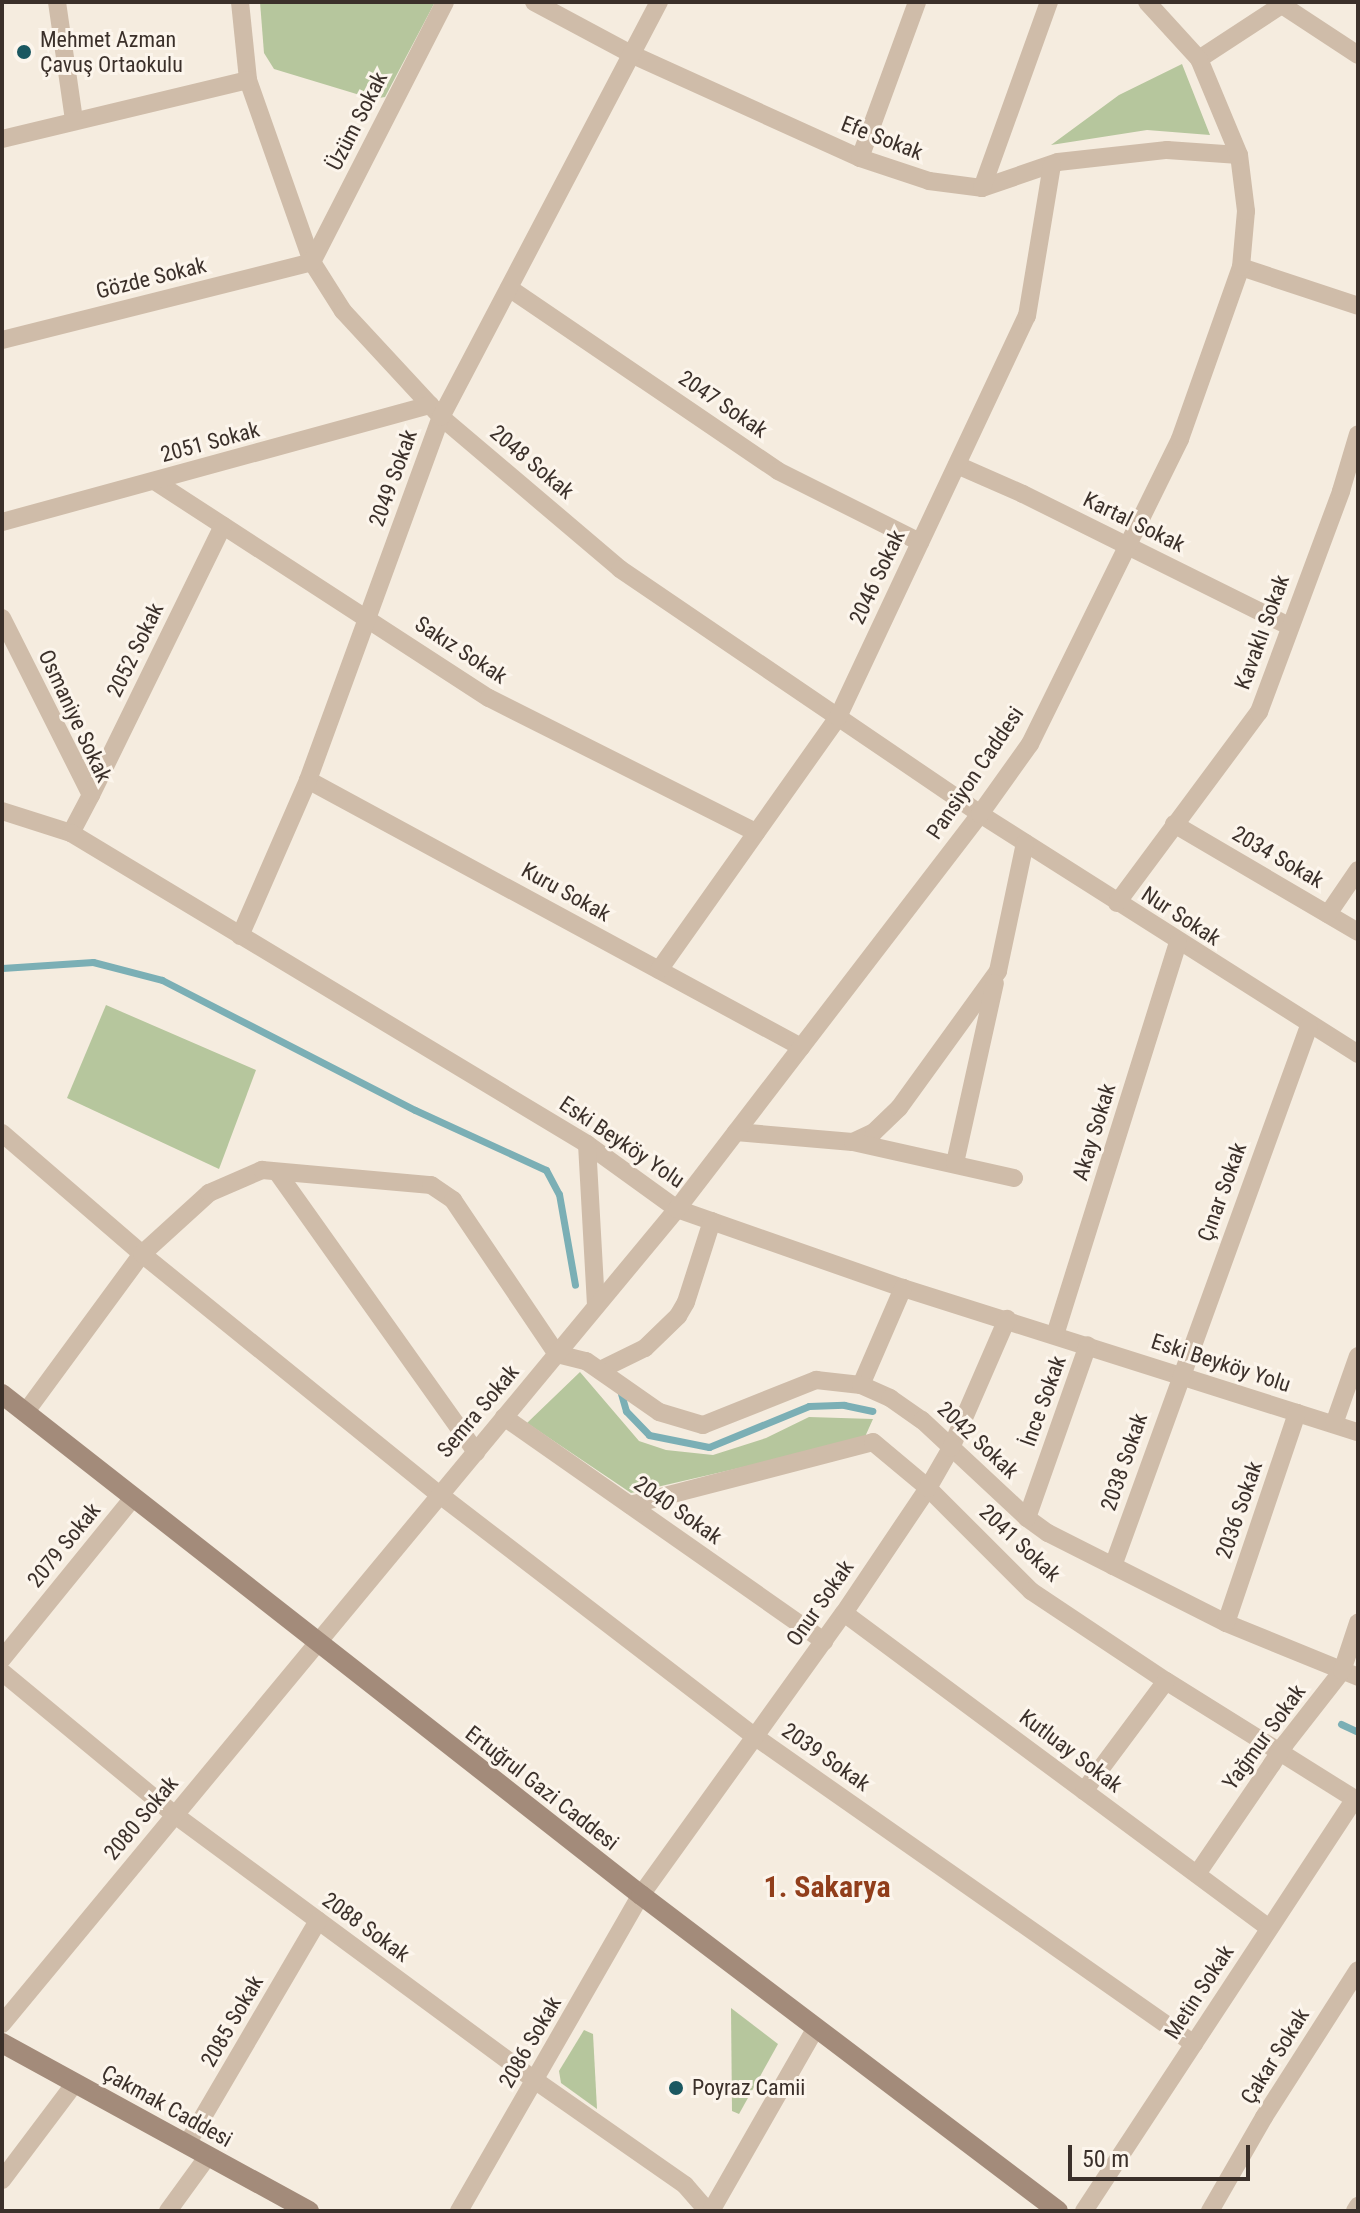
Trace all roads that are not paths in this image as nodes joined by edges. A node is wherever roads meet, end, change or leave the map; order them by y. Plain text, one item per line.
1 (57, 2) edge
2 (240, 2) edge
3 (445, 2) edge
4 (534, 2) edge
5 (659, 2) edge
6 (917, 2) edge
7 (1049, 2) edge
8 (1147, 2) edge
9 (1284, 4) edge
10 (633, 55) junction
11 (1358, 55) edge
12 (1199, 59) junction
13 (248, 80) junction
14 (74, 120) junction
15 (2, 139) edge
16 (1239, 155) junction
17 (860, 158) junction
18 (1052, 165) junction
19 (982, 188) junction
20 (312, 262) junction
21 (1241, 267) junction
22 (509, 288) junction
23 (1358, 306) edge
24 (2, 340) edge
25 (436, 411) junction
26 (1358, 434) edge
27 (957, 465) junction
28 (156, 482) junction
29 (1349, 494) edge
30 (2, 522) edge
31 (223, 526) junction
32 (920, 542) junction
33 (1129, 547) junction
34 (2, 618) edge
35 (367, 618) junction
36 (1289, 626) junction
37 (838, 717) junction
38 (308, 780) junction
39 (91, 795) junction
40 (2, 811) edge
41 (980, 814) junction
42 (1174, 824) junction
43 (756, 832) junction
44 (71, 833) junction
45 (1025, 843) junction
46 (1358, 870) edge
47 (1117, 903) junction
48 (1328, 914) junction
49 (1358, 932) edge
50 (240, 936) junction
51 (1178, 943) junction
52 (659, 970) junction
53 (998, 971) junction
54 (1309, 1026) junction
55 (801, 1047) junction
56 (1358, 1054) edge
57 (736, 1132) junction
58 (2, 1133) edge
59 (853, 1142) junction
60 (587, 1144) junction
61 (955, 1163) junction
62 (277, 1172) junction
63 (1014, 1178) dead end
64 (677, 1209) junction
65 (712, 1221) junction
66 (142, 1254) junction
67 (903, 1288) junction
68 (596, 1306) junction
69 (1007, 1319) junction
70 (1055, 1335) junction
71 (1088, 1345) junction
72 (557, 1354) junction
73 (1358, 1356) edge
74 (600, 1370) junction
75 (1180, 1375) junction
76 (861, 1385) junction
77 (2, 1394) edge
78 (25, 1413) junction
79 (1297, 1413) junction
80 (504, 1417) junction
81 (1334, 1424) junction
82 (1358, 1432) edge
83 (951, 1448) junction
84 (476, 1452) junction
85 (928, 1488) junction
86 (440, 1495) junction
87 (133, 1498) junction
88 (630, 1505) junction
89 (1027, 1518) junction
90 (1113, 1566) junction
91 (844, 1613) junction
92 (1226, 1623) junction
93 (1358, 1623) edge
94 (824, 1641) junction
95 (317, 1644) junction
96 (2, 1659) edge
97 (1350, 1674) edge
98 (5, 1681) edge
99 (1166, 1681) junction
100 (754, 1736) junction
101 (1084, 1791) junction
102 (1356, 1800) edge
103 (175, 1815) junction
104 (1197, 1874) junction
105 (641, 1895) junction
106 (318, 1921) junction
107 (1269, 1928) junction
108 (1358, 1970) edge
109 (2, 2024) edge
110 (816, 2028) junction
111 (2, 2043) edge
112 (1194, 2044) junction
113 (536, 2081) junction
114 (75, 2083) junction
115 (187, 2144) junction
116 (208, 2156) junction
117 (2, 2180) edge
118 (168, 2211) edge
119 (309, 2211) edge
120 (459, 2211) edge
121 (710, 2211) edge
122 (1058, 2211) edge
123 (1084, 2211) edge
124 (1210, 2211) edge

1 - 14 street
2 - 13 street, 2048 Sokak
3 - 20 street, Üzüm Sokak
4 - 10 street, Efe Sokak
5 - 10 street, 2049 Sokak
6 - 17 street
7 - 19 street
8 - 12 street, Pansiyon Caddesi
9 - 11 street
9 - 12 street
10 - 17 street, Efe Sokak
10 - 22 street, 2049 Sokak
12 - 16 street, Pansiyon Caddesi
13 - 14 street
13 - 20 street, 2048 Sokak
14 - 15 street
16 - 18 street, Efe Sokak
16 - 21 street, Pansiyon Caddesi
17 - 19 street, Efe Sokak
18 - 19 street, Efe Sokak
18 - 27 street, 2046 Sokak
20 - 24 street, Gözde Sokak
20 - 25 street, 2048 Sokak
21 - 23 street
21 - 33 street, Pansiyon Caddesi
22 - 25 street, 2049 Sokak
22 - 32 street, 2047 Sokak
25 - 28 street, 2051 Sokak
25 - 35 street, 2049 Sokak
25 - 37 street, 2048 Sokak
26 - 29 street, Kavaklı Sokak
27 - 32 street, 2046 Sokak
27 - 33 street, Kartal Sokak
28 - 30 street, 2051 Sokak
28 - 31 street, Sakız Sokak
29 - 36 street, Kavaklı Sokak
31 - 35 street, Sakız Sokak
31 - 39 street, 2052 Sokak
32 - 37 street, 2046 Sokak
33 - 36 street, Kartal Sokak
33 - 41 street, Pansiyon Caddesi
34 - 39 street, Osmaniye Sokak
35 - 38 street, 2049 Sokak
35 - 43 street, Sakız Sokak
36 - 42 street, Kavaklı Sokak
37 - 41 street, 2048 Sokak
37 - 43 street, 2046 Sokak
38 - 50 street, 2049 Sokak
38 - 52 street, Kuru Sokak
39 - 44 street, Osmaniye Sokak
40 - 44 street, Eski Beyköy Yolu
41 - 45 street, Nur Sokak
41 - 55 street, Pansiyon Caddesi
42 - 47 street, Kavaklı Sokak
42 - 48 street, 2034 Sokak
43 - 52 street, 2046 Sokak
44 - 50 street, Eski Beyköy Yolu
45 - 47 street, Nur Sokak
45 - 53 street
46 - 48 street
47 - 51 street, Nur Sokak
48 - 49 street, 2034 Sokak
50 - 60 street, Eski Beyköy Yolu
51 - 54 street, Nur Sokak
51 - 70 street, Akay Sokak
52 - 55 street, Kuru Sokak
53 - 59 street
53 - 61 street
54 - 56 street, Nur Sokak
54 - 75 street, Çınar Sokak
55 - 57 street, Pansiyon Caddesi
57 - 59 street
57 - 64 street, Pansiyon Caddesi
58 - 66 street, 2039 Sokak
59 - 61 street
60 - 64 street, Eski Beyköy Yolu
60 - 68 street
61 - 63 street
62 - 66 street
62 - 72 street
62 - 84 street
64 - 65 street, Eski Beyköy Yolu
64 - 68 street, Semra Sokak
65 - 67 street, Eski Beyköy Yolu
65 - 74 street
66 - 78 street
66 - 86 street, 2039 Sokak
67 - 69 street, Eski Beyköy Yolu
67 - 76 street
68 - 72 street, Semra Sokak
69 - 70 street, Eski Beyköy Yolu
69 - 83 street, Onur Sokak
70 - 71 street, Eski Beyköy Yolu
71 - 75 street, Eski Beyköy Yolu
71 - 89 street, İnce Sokak
72 - 74 street, 2042 Sokak
72 - 80 street, Semra Sokak
73 - 81 street
74 - 76 street, 2042 Sokak
75 - 79 street, Eski Beyköy Yolu
75 - 90 street, 2038 Sokak
76 - 83 street, 2042 Sokak
77 - 78 main road, Ertuğrul Gazi Caddesi
78 - 87 main road, Ertuğrul Gazi Caddesi
79 - 81 street, Eski Beyköy Yolu
79 - 92 street, 2036 Sokak
80 - 84 street, Semra Sokak
80 - 88 street, 2040 Sokak
81 - 82 street, Eski Beyköy Yolu
83 - 85 street, Onur Sokak
83 - 89 street, 2042 Sokak
84 - 86 street, Semra Sokak
85 - 88 street, 2041 Sokak
85 - 91 street, Onur Sokak
85 - 99 street, 2041 Sokak
86 - 95 street, Semra Sokak
86 - 100 street, 2039 Sokak
87 - 95 main road, Ertuğrul Gazi Caddesi
87 - 96 street, 2079 Sokak
88 - 94 street, 2040 Sokak
89 - 90 street, 2042 Sokak
90 - 92 street, 2042 Sokak
91 - 94 street, Onur Sokak
91 - 101 street, Kutluay Sokak
92 - 97 street, 2042 Sokak
93 - 97 street, Yağmur Sokak
94 - 100 street, Onur Sokak
95 - 103 street, 2080 Sokak
95 - 105 main road, Ertuğrul Gazi Caddesi
97 - 104 street, Yağmur Sokak, bridge
98 - 103 street, 2088 Sokak
99 - 101 street
99 - 102 street, 2041 Sokak
100 - 105 street, Onur Sokak
100 - 112 street, 2039 Sokak
101 - 104 street, Kutluay Sokak
102 - 107 street, Metin Sokak
103 - 106 street, 2088 Sokak
103 - 109 street, 2080 Sokak
104 - 107 street, Kutluay Sokak
105 - 110 main road, Ertuğrul Gazi Caddesi
105 - 113 street, 2086 Sokak
106 - 113 street, 2088 Sokak
106 - 115 street, 2085 Sokak
107 - 112 street, Metin Sokak
108 - 124 street, Çakar Sokak
110 - 121 street
110 - 122 main road, Ertuğrul Gazi Caddesi
111 - 114 main road, Çakmak Caddesi
112 - 123 street, Metin Sokak
113 - 120 street, 2086 Sokak
113 - 121 street, 2088 Sokak
114 - 115 main road, Çakmak Caddesi
114 - 117 street
115 - 116 main road, Çakmak Caddesi
116 - 118 street
116 - 119 main road, Çakmak Caddesi

